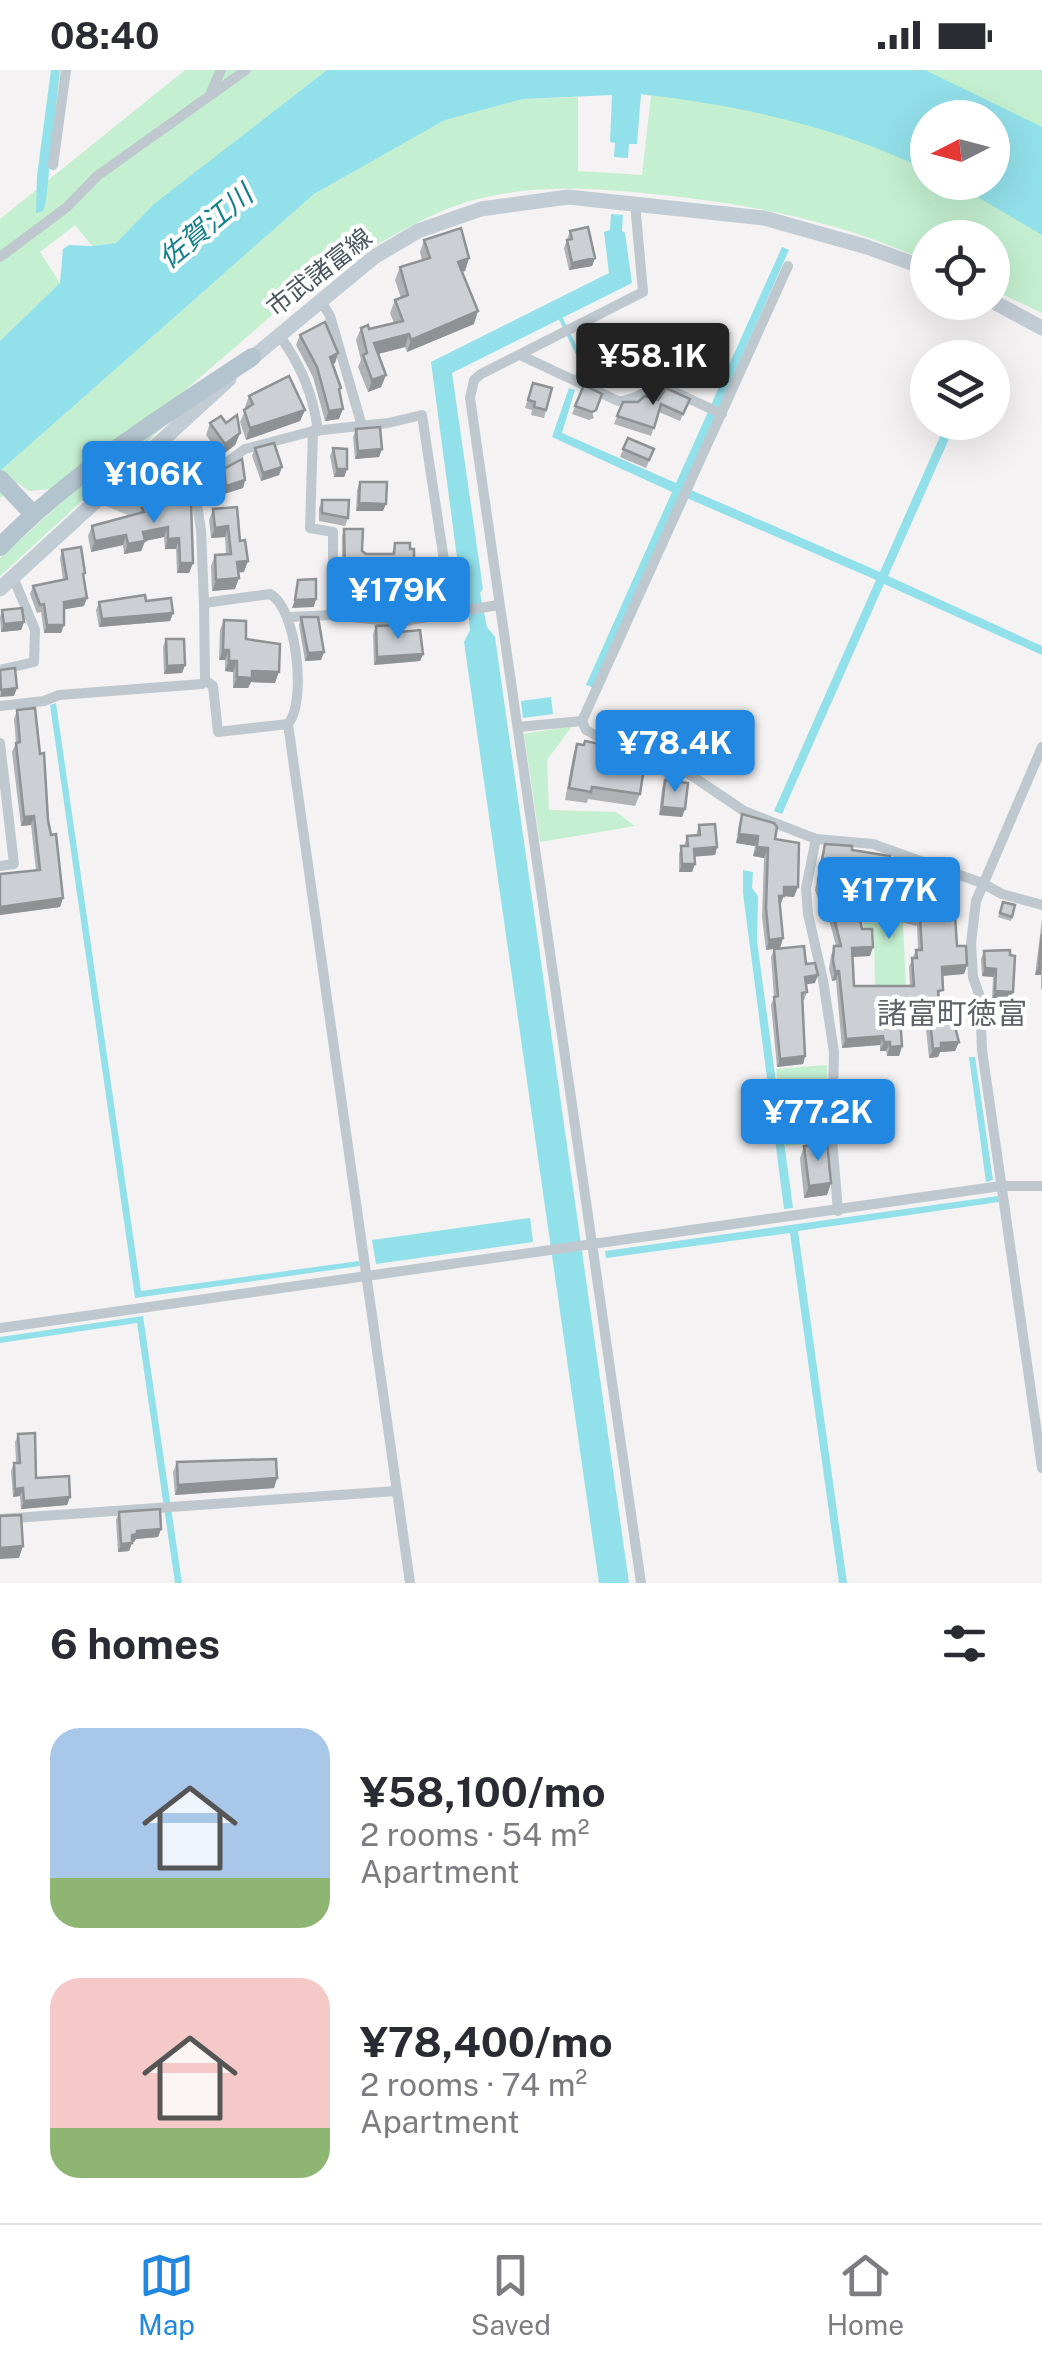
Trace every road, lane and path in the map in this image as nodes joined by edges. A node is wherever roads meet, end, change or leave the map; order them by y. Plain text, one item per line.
1 (66, 70) edge
2 (222, 70) edge
3 (246, 70) edge
4 (210, 94) junction
5 (54, 165) dead end
6 (636, 204) junction
7 (0, 257) edge
8 (910, 263) edge
9 (788, 266) dead end
10 (321, 301) junction
11 (1010, 311) edge
12 (1042, 328) edge
13 (279, 336) junction
14 (520, 355) junction
15 (252, 357) junction
16 (717, 412) junction
17 (362, 426) junction
18 (316, 431) junction
19 (0, 479) edge
20 (194, 486) junction
21 (100, 498) junction
22 (32, 513) junction
23 (0, 547) edge
24 (6, 583) edge
25 (204, 603) junction
26 (493, 605) junction
27 (455, 613) junction
28 (333, 615) junction
29 (290, 617) junction
30 (0, 670) edge
31 (205, 680) junction
32 (0, 706) edge
33 (582, 722) junction
34 (288, 724) junction
35 (518, 727) junction
36 (0, 744) edge
37 (1042, 747) edge
38 (816, 839) junction
39 (0, 866) edge
40 (982, 883) junction
41 (1042, 905) edge
42 (1001, 1186) junction
43 (1042, 1186) edge
44 (838, 1211) junction
45 (588, 1244) junction
46 (366, 1277) junction
47 (0, 1328) edge
48 (1042, 1468) edge
49 (396, 1491) junction
50 (0, 1519) edge
51 (410, 1583) edge
52 (641, 1583) edge

1 - 5 street
2 - 4 street
3 - 4 street
4 - 7 street
6 - 8 main road, 市武諸富線
6 - 10 main road, 市武諸富線
6 - 14 street
9 - 16 street
10 - 13 main road, 市武諸富線
10 - 17 street
11 - 12 main road
13 - 15 main road, 市武諸富線
13 - 18 street
14 - 16 street
14 - 26 street
15 - 21 main road, 市武諸富線
15 - 22 main road
16 - 33 street
17 - 18 street
17 - 27 street
18 - 20 street
18 - 28 street
19 - 22 main road
20 - 21 street
20 - 25 street
21 - 24 main road, 市武諸富線
22 - 23 main road
24 - 30 street
25 - 29 street
25 - 31 street
26 - 27 street
26 - 35 street
27 - 28 street
28 - 29 street
29 - 34 street
31 - 32 street
31 - 34 street
33 - 35 street
33 - 38 street
34 - 46 street
35 - 45 street
36 - 39 street
37 - 40 street
38 - 40 street
38 - 44 street
40 - 41 street
40 - 42 street
42 - 43 street
42 - 44 street
42 - 48 street
44 - 45 street
45 - 46 street
45 - 52 street
46 - 47 street
46 - 49 street
49 - 50 street
49 - 51 street

